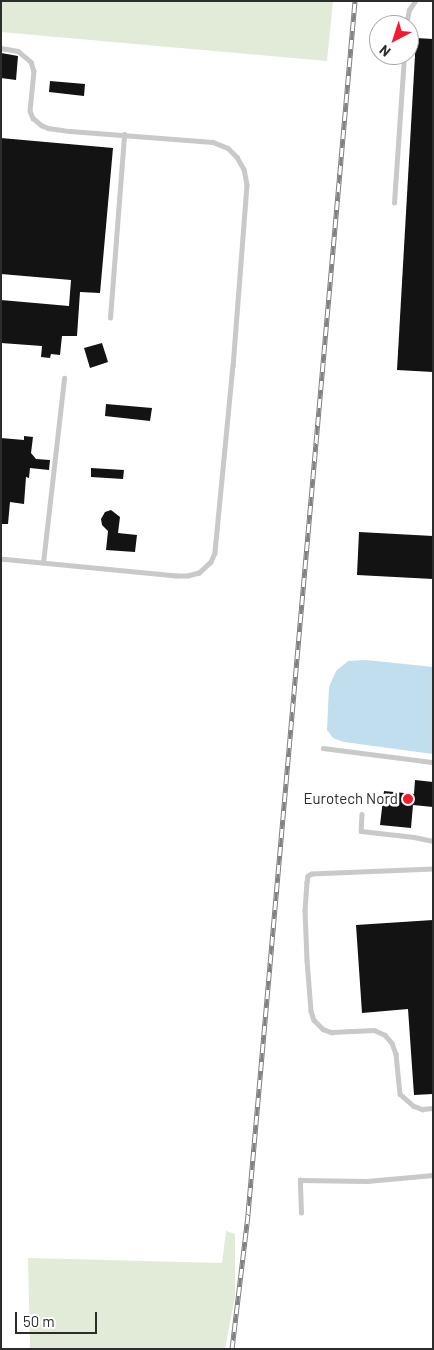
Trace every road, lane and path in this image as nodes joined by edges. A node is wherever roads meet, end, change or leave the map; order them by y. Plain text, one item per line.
1 (415, 1) edge
2 (409, 15) edge
3 (1, 48) edge
4 (403, 65) edge
5 (124, 135) junction
6 (394, 203) dead end
7 (110, 318) dead end
8 (64, 378) dead end
9 (1, 559) edge
10 (43, 563) junction
11 (324, 748) dead end
12 (433, 762) edge
13 (362, 814) dead end
14 (433, 841) edge
15 (433, 869) edge
16 (433, 1108) edge
17 (433, 1175) edge
18 (301, 1213) dead end

1 - 2 lane
3 - 5 lane
4 - 6 lane
5 - 7 lane
5 - 10 lane
8 - 10 lane
9 - 10 lane
11 - 12 lane
13 - 14 lane
15 - 16 lane
17 - 18 lane

